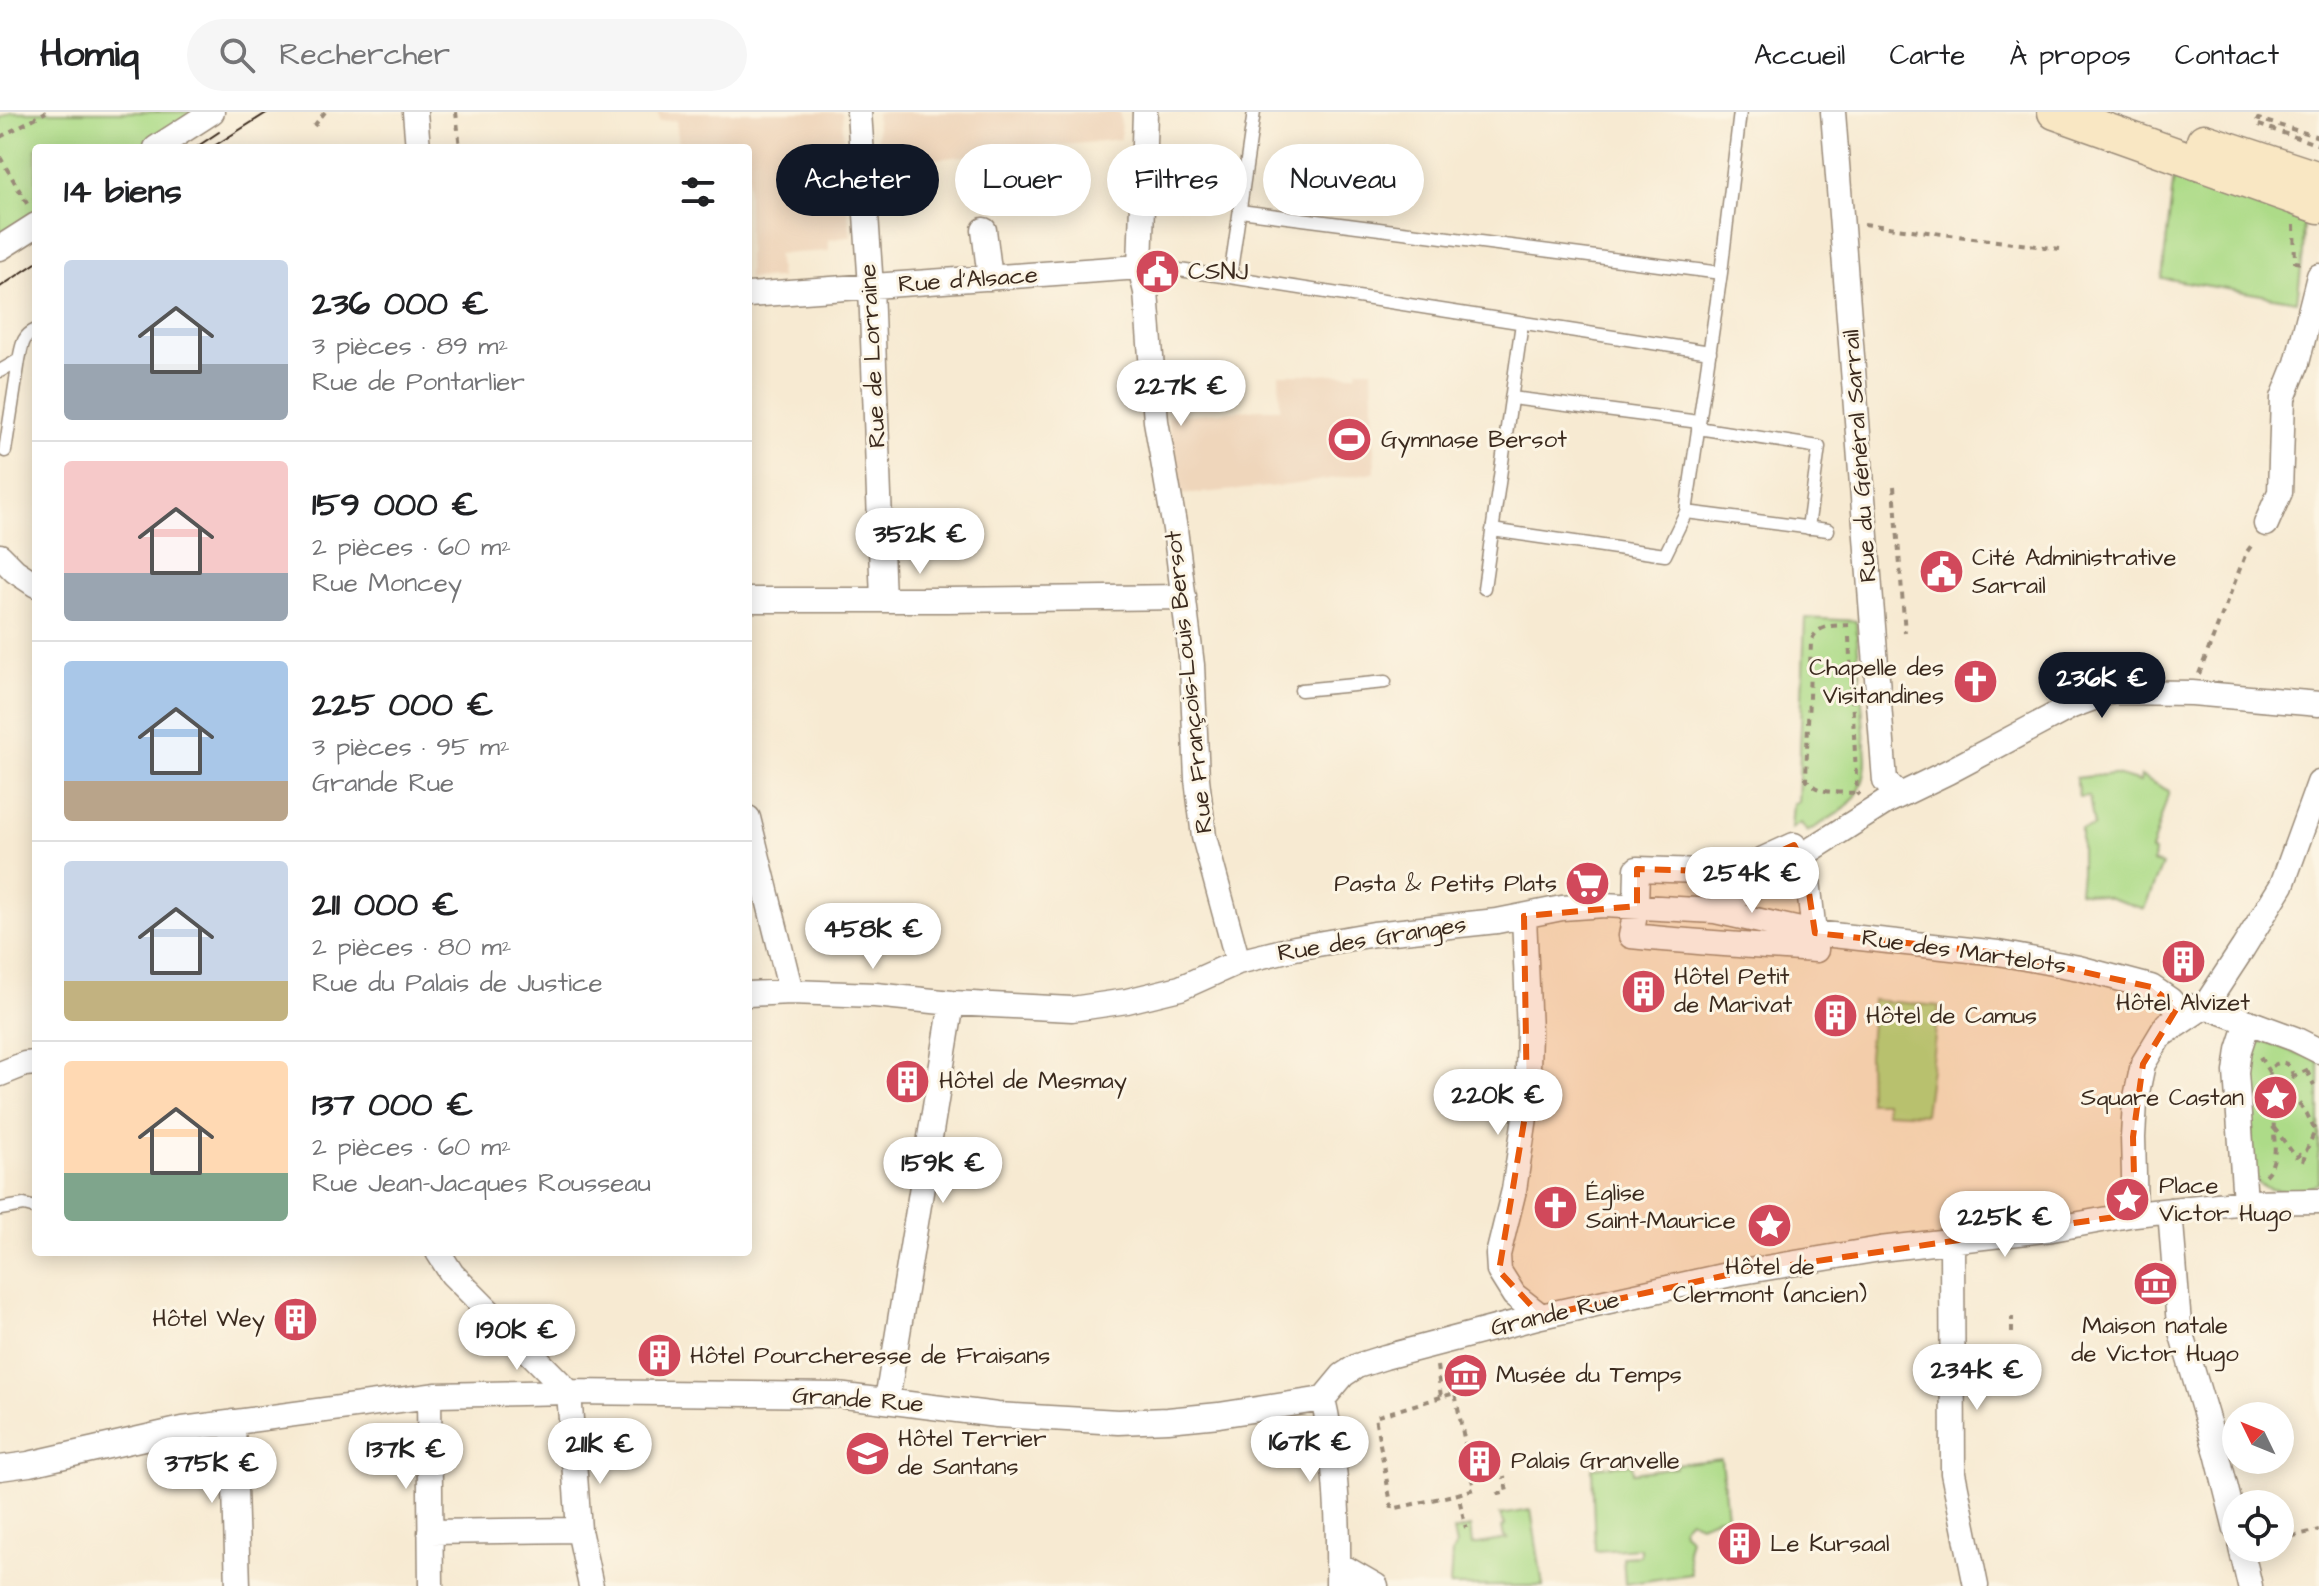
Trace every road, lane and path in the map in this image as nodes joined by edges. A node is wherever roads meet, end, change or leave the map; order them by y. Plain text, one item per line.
1 (46, 112) edge
2 (212, 112) edge
3 (325, 112) edge
4 (415, 112) edge
5 (456, 112) edge
6 (859, 112) edge
7 (1145, 112) edge
8 (1254, 112) edge
9 (1740, 112) edge
10 (1833, 112) edge
11 (2055, 112) edge
12 (2117, 112) edge
13 (314, 126) dead end
14 (0, 137) edge
15 (2319, 137) edge
16 (162, 144) edge
17 (418, 144) edge
18 (460, 144) edge
19 (2319, 145) edge
20 (0, 157) edge
21 (1247, 162) edge
22 (2319, 179) edge
23 (1247, 212) edge
24 (2306, 214) edge
25 (32, 215) edge
26 (1239, 216) edge
27 (32, 221) edge
28 (1853, 222) dead end
29 (984, 230) dead end
30 (0, 248) edge
31 (2060, 249) dead end
32 (1140, 267) junction
33 (2313, 270) edge
34 (1721, 273) junction
35 (1230, 277) junction
36 (990, 278) junction
37 (871, 287) junction
38 (752, 295) edge
39 (1522, 323) junction
40 (32, 332) edge
41 (1710, 352) junction
42 (19, 360) junction
43 (0, 371) edge
44 (1512, 398) junction
45 (1699, 425) junction
46 (5, 451) dead end
47 (1894, 486) dead end
48 (1686, 512) junction
49 (2266, 524) joint
50 (1808, 528) junction
51 (1492, 530) junction
52 (1828, 530) dead end
53 (0, 556) edge
54 (32, 582) edge
55 (1484, 588) dead end
56 (1184, 597) junction
57 (752, 600) edge
58 (883, 600) junction
59 (1849, 625) junction
60 (1858, 625) dead end
61 (1905, 633) dead end
62 (1385, 682) dead end
63 (2194, 687) dead end
64 (1301, 690) dead end
65 (2319, 704) edge
66 (2319, 783) edge
67 (1898, 795) junction
68 (752, 834) edge
69 (1801, 857) junction
70 (1762, 880) junction
71 (1636, 906) junction
72 (1715, 911) junction
73 (1524, 916) junction
74 (1766, 921) junction
75 (1814, 933) junction
76 (1238, 962) junction
77 (791, 992) junction
78 (752, 994) edge
79 (952, 1003) junction
80 (2205, 1006) junction
81 (2177, 1008) junction
82 (2248, 1022) junction
83 (2160, 1036) junction
84 (2313, 1061) edge
85 (32, 1063) edge
86 (0, 1074) edge
87 (2314, 1085) dead end
88 (2284, 1086) junction
89 (2274, 1128) junction
90 (2306, 1151) junction
91 (2303, 1162) dead end
92 (2319, 1201) edge
93 (2245, 1202) junction
94 (32, 1204) edge
95 (0, 1209) edge
96 (2170, 1210) junction
97 (2135, 1214) junction
98 (1952, 1242) junction
99 (441, 1256) edge
100 (1541, 1316) junction
101 (2012, 1317) dead end
102 (2012, 1333) dead end
103 (1433, 1344) junction
104 (569, 1392) junction
105 (429, 1396) junction
106 (1441, 1397) junction
107 (1323, 1399) junction
108 (887, 1400) junction
109 (233, 1422) junction
110 (0, 1468) edge
111 (1504, 1477) dead end
112 (2226, 1490) edge
113 (1498, 1492) dead end
114 (1458, 1494) junction
115 (1466, 1528) dead end
116 (579, 1530) junction
117 (2319, 1530) edge
118 (430, 1532) junction
119 (2294, 1536) edge
120 (2244, 1562) edge
121 (1338, 1575) edge
122 (238, 1586) edge
123 (431, 1586) edge
124 (591, 1586) edge
125 (1376, 1586) edge
126 (1976, 1586) edge
127 (2250, 1586) edge

1 - 14 path
2 - 16 street
3 - 13 path
4 - 17 street
5 - 18 path
6 - 37 street, Rue de Lorraine
7 - 32 street, Rue François-Louis Bersot
8 - 21 lane
9 - 34 lane
10 - 67 street, Rue du Général Sarrail
11 - 24 main road
12 - 22 main road
15 - 19 path
20 - 25 path
23 - 34 lane
24 - 33 path
26 - 35 lane
27 - 30 street
28 - 31 path
29 - 36 street
32 - 35 lane
32 - 36 street, Rue d'Alsace
32 - 56 street, Rue François-Louis Bersot
33 - 49 street
34 - 41 lane
35 - 39 lane
36 - 37 street, Rue d'Alsace
37 - 38 street, Rue d'Alsace
37 - 58 street, Rue de Lorraine
39 - 41 lane
39 - 44 lane
40 - 42 lane
41 - 45 lane
42 - 43 lane
42 - 46 lane
44 - 45 lane
44 - 51 lane
45 - 48 lane
45 - 50 lane
47 - 61 path
48 - 50 lane
48 - 51 lane
49 - 63 path
50 - 52 lane
51 - 55 lane
53 - 54 street
56 - 58 street
56 - 76 street, Rue François-Louis Bersot
57 - 58 street
59 - 59 path
59 - 60 path
62 - 64 lane
65 - 67 street
66 - 80 street
67 - 69 street
68 - 77 street
69 - 70 street
69 - 71 street
69 - 75 street
70 - 72 street
70 - 74 street
71 - 72 street, Rue des Granges
71 - 73 street, Rue des Granges
71 - 75 street
72 - 74 street, Rue des Martelots
73 - 76 street, Rue des Granges
73 - 100 street
74 - 75 street, Rue des Martelots
75 - 81 street, Rue des Martelots
76 - 79 street, Rue des Granges
77 - 78 street, Rue des Granges
77 - 79 street, Rue des Granges
79 - 108 street
80 - 81 street
80 - 82 street
80 - 83 street
81 - 83 street
82 - 84 street
82 - 93 street
83 - 97 street
84 - 87 path
85 - 86 street
88 - 88 path
88 - 89 path
88 - 90 path
89 - 90 path
89 - 93 path
90 - 91 path
92 - 93 street, Grande Rue
93 - 96 street, Grande Rue
94 - 95 lane
96 - 97 street, Grande Rue
96 - 112 street
97 - 98 street, Grande Rue
98 - 100 street, Grande Rue
98 - 126 street
99 - 104 street
100 - 103 street, Grande Rue
101 - 102 path
103 - 106 path
103 - 107 street, Grande Rue
104 - 105 street, Grande Rue
104 - 108 street, Grande Rue
104 - 116 street
105 - 109 street, Grande Rue
105 - 118 street
106 - 114 path
106 - 114 path
107 - 108 street, Grande Rue
107 - 121 street
109 - 110 street, Grande Rue
109 - 122 street
111 - 113 path
114 - 115 path
116 - 118 street
116 - 124 street
117 - 119 path
118 - 123 street
120 - 127 street
121 - 125 street

